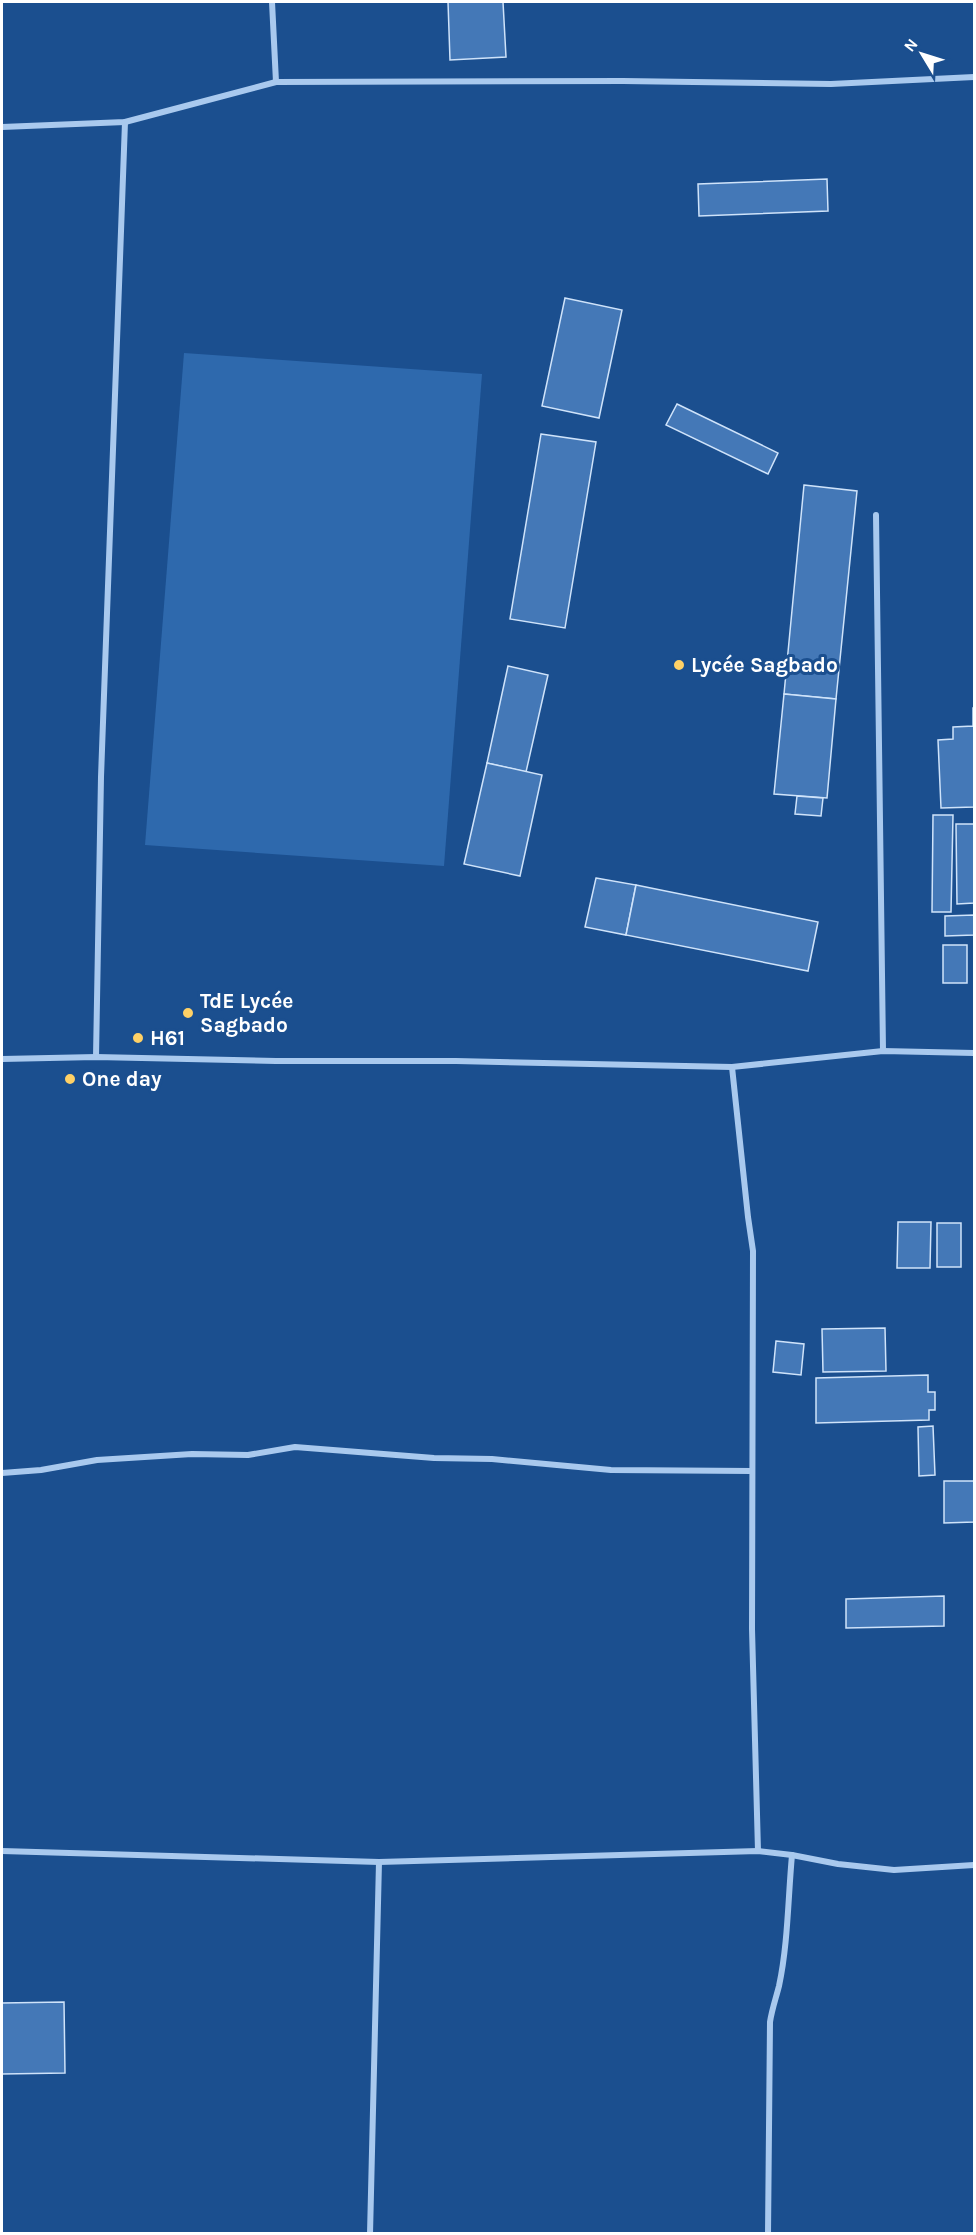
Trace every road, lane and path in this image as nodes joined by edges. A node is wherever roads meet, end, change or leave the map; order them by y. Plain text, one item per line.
1 (272, 2) edge
2 (975, 77) edge
3 (276, 82) junction
4 (124, 122) junction
5 (2, 127) edge
6 (876, 515) dead end
7 (884, 1051) junction
8 (975, 1053) edge
9 (96, 1057) junction
10 (2, 1059) edge
11 (732, 1067) junction
12 (752, 1471) junction
13 (2, 1473) edge
14 (2, 1851) edge
15 (758, 1851) junction
16 (792, 1855) junction
17 (379, 1862) junction
18 (975, 1865) edge
19 (370, 2234) edge
20 (768, 2234) edge

1 - 3 street
2 - 3 street
3 - 4 street
4 - 5 street
4 - 9 street
6 - 7 street
7 - 8 street
7 - 11 street
9 - 10 street
9 - 11 street
11 - 12 street
12 - 13 street
12 - 15 street
14 - 17 street
15 - 16 street
15 - 17 street
16 - 18 street
16 - 20 street
17 - 19 street

